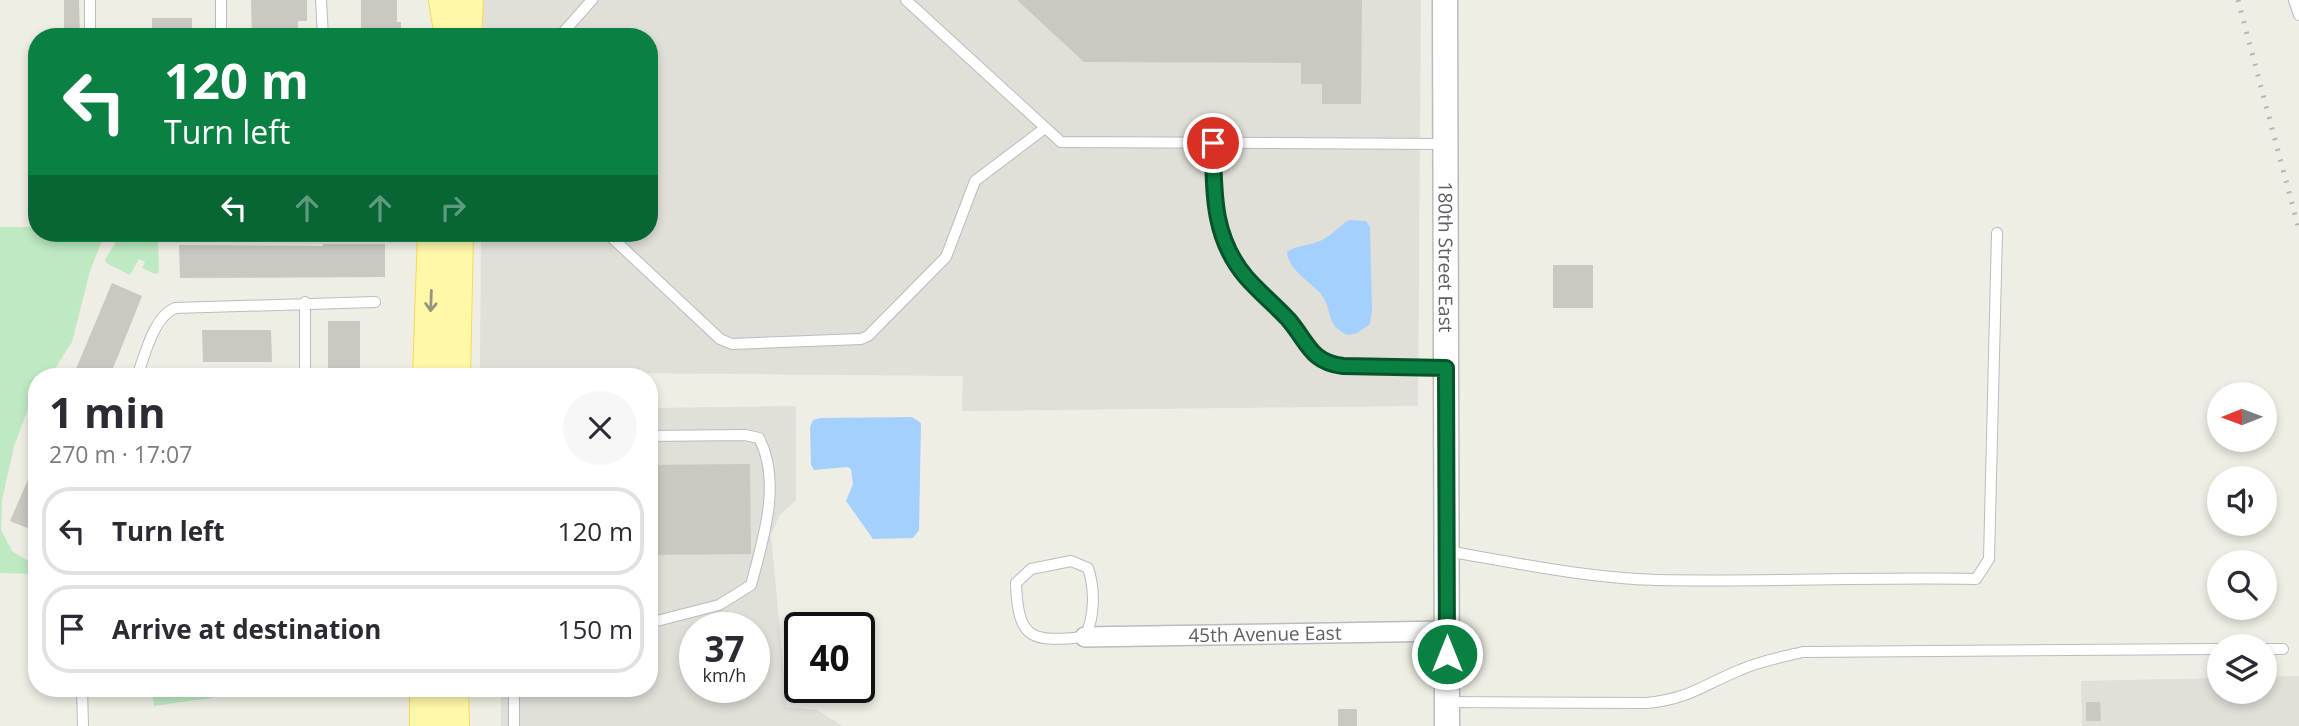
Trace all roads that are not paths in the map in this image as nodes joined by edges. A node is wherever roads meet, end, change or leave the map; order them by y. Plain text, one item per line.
1 (90, 0) edge
2 (221, 0) edge
3 (321, 0) edge
4 (442, 0) edge
5 (468, 0) edge
6 (592, 0) edge
7 (906, 0) edge
8 (1445, 0) edge
9 (2294, 0) edge
10 (2299, 15) edge
11 (90, 28) edge
12 (221, 28) edge
13 (323, 28) edge
14 (440, 28) edge
15 (448, 28) edge
16 (466, 28) edge
17 (567, 28) edge
18 (1045, 128) junction
19 (1213, 143) junction
20 (1445, 144) junction
21 (1997, 233) dead end
22 (433, 242) edge
23 (458, 242) edge
24 (617, 242) edge
25 (305, 302) junction
26 (375, 302) dead end
27 (140, 368) edge
28 (305, 368) edge
29 (428, 368) edge
30 (455, 368) edge
31 (1446, 368) junction
32 (658, 436) edge
33 (1446, 551) junction
34 (658, 621) edge
35 (1447, 631) junction
36 (1086, 637) junction
37 (2207, 649) edge
38 (2277, 649) edge
39 (2283, 649) dead end
40 (82, 697) edge
41 (425, 697) edge
42 (453, 697) edge
43 (513, 697) edge
44 (1446, 714) edge
45 (83, 726) edge
46 (425, 726) edge
47 (454, 726) edge
48 (514, 726) edge

1 - 11 lane
2 - 12 lane
3 - 13 lane
4 - 14 main road
4 - 15 main road
5 - 16 main road
6 - 17 lane
7 - 18 lane
8 - 20 street, 180th Street East
9 - 10 lane
18 - 19 lane
18 - 24 lane
19 - 20 lane
19 - 31 lane
20 - 31 street, 180th Street East
21 - 33 lane
22 -> 29 main road
23 - 30 main road
25 - 26 lane
25 - 27 lane
25 - 28 lane
31 - 33 street, 180th Street East
32 - 34 lane
33 - 35 street, 180th Street East
35 - 36 street, 45th Avenue East
35 - 44 street, 180th Street East
36 - 36 lane
37 - 44 lane
38 - 39 lane
40 - 45 lane
41 - 46 main road
42 - 47 main road
43 - 48 lane

